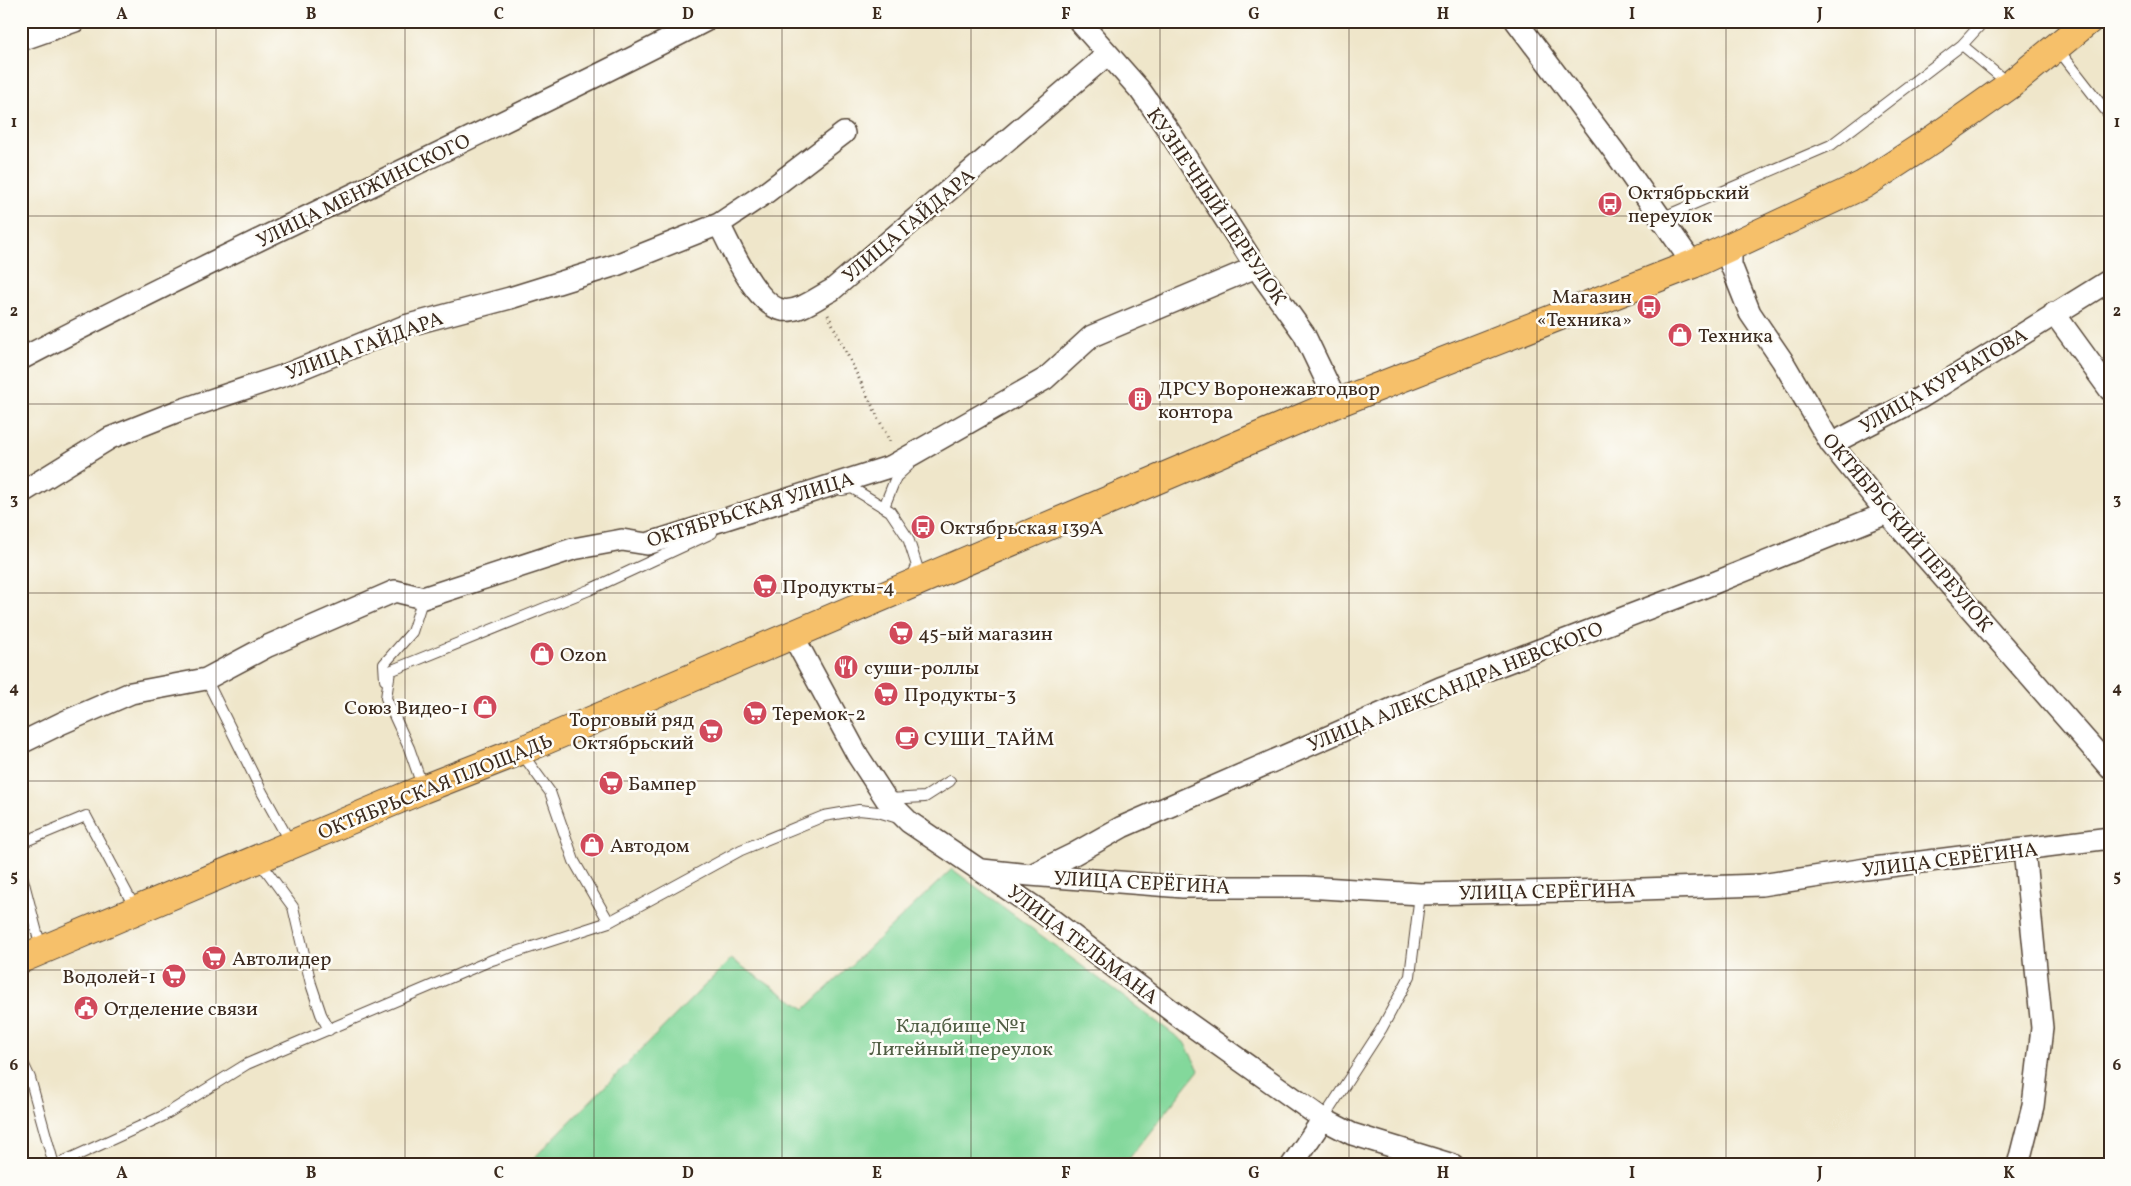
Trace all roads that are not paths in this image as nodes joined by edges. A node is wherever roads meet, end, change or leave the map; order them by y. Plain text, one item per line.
1 (75, 21) edge
2 (705, 21) edge
3 (1079, 21) edge
4 (1516, 21) edge
5 (1984, 21) edge
6 (2088, 21) edge
7 (21, 40) edge
8 (1962, 45) junction
9 (2056, 47) junction
10 (1108, 54) junction
11 (2010, 85) junction
12 (2110, 116) edge
13 (844, 133) dead end
14 (1661, 218) junction
15 (719, 224) junction
16 (1731, 246) junction
17 (1693, 264) junction
18 (1256, 267) junction
19 (2110, 280) edge
20 (2054, 313) junction
21 (21, 359) edge
22 (2110, 390) edge
23 (1337, 403) junction
24 (932, 443) junction
25 (1831, 444) junction
26 (21, 493) edge
27 (884, 507) junction
28 (1887, 513) junction
29 (907, 586) junction
30 (423, 598) junction
31 (792, 634) junction
32 (206, 679) junction
33 (386, 698) junction
34 (21, 744) edge
35 (520, 751) junction
36 (2110, 768) edge
37 (950, 781) dead end
38 (423, 789) junction
39 (886, 799) junction
40 (909, 822) junction
41 (2110, 838) edge
42 (21, 843) edge
43 (291, 845) junction
44 (2024, 850) junction
45 (252, 862) junction
46 (982, 870) junction
47 (21, 872) edge
48 (1030, 875) junction
49 (1420, 894) junction
50 (136, 911) junction
51 (609, 922) junction
52 (31, 955) edge
53 (329, 1030) junction
54 (21, 1059) edge
55 (26, 1080) edge
56 (1323, 1119) junction
57 (55, 1165) edge
58 (1292, 1165) edge
59 (1453, 1165) edge
60 (2018, 1165) edge

1 - 7 street
2 - 21 street, УЛИЦА МЕНЖИНСКОГО
3 - 10 street, КУЗНЕЧНЫЙ ПЕРЕУЛОК
4 - 14 street
5 - 8 lane
6 - 9 main road, ОКТЯБРЬСКАЯ ПЛОЩАДЬ
8 - 11 lane
8 - 14 lane
9 - 11 main road, ОКТЯБРЬСКАЯ ПЛОЩАДЬ
9 - 12 lane
10 - 15 street, УЛИЦА ГАЙДАРА
10 - 18 street, КУЗНЕЧНЫЙ ПЕРЕУЛОК
11 - 16 main road, ОКТЯБРЬСКАЯ ПЛОЩАДЬ
13 - 15 street, УЛИЦА ГАЙДАРА
14 - 17 street
15 - 26 street, УЛИЦА ГАЙДАРА
16 - 17 main road, ОКТЯБРЬСКАЯ ПЛОЩАДЬ
16 - 25 street, ОКТЯБРЬСКИЙ ПЕРЕУЛОК
17 - 23 main road, ОКТЯБРЬСКАЯ ПЛОЩАДЬ
18 - 23 street, КУЗНЕЧНЫЙ ПЕРЕУЛОК
18 - 24 street, ОКТЯБРЬСКАЯ УЛИЦА
19 - 20 street, УЛИЦА КУРЧАТОВА
20 - 22 street
20 - 25 street, УЛИЦА КУРЧАТОВА
23 - 29 main road, ОКТЯБРЬСКАЯ ПЛОЩАДЬ
24 - 27 lane
24 - 30 street, ОКТЯБРЬСКАЯ УЛИЦА
25 - 28 street, ОКТЯБРЬСКИЙ ПЕРЕУЛОК
27 - 29 lane
27 - 33 lane
28 - 36 street, ОКТЯБРЬСКИЙ ПЕРЕУЛОК
28 - 48 street, УЛИЦА АЛЕКСАНДРА НЕВСКОГО
29 - 31 main road, ОКТЯБРЬСКАЯ ПЛОЩАДЬ
30 - 32 street
30 - 33 lane
31 - 35 main road, ОКТЯБРЬСКАЯ ПЛОЩАДЬ
31 - 39 street, УЛИЦА ТЕЛЬМАНА
32 - 34 street
32 - 43 lane
33 - 38 lane
35 - 38 main road, ОКТЯБРЬСКАЯ ПЛОЩАДЬ
35 - 51 lane
37 - 39 lane
38 - 43 main road, ОКТЯБРЬСКАЯ ПЛОЩАДЬ
39 - 40 street, УЛИЦА ТЕЛЬМАНА
40 - 46 street, УЛИЦА ТЕЛЬМАНА
40 - 51 lane
41 - 44 street, УЛИЦА СЕРЁГИНА
42 - 50 lane
43 - 45 main road, ОКТЯБРЬСКАЯ ПЛОЩАДЬ
44 - 49 street, УЛИЦА СЕРЁГИНА
44 - 60 street
45 - 50 main road, ОКТЯБРЬСКАЯ ПЛОЩАДЬ
45 - 53 lane
46 - 48 street, УЛИЦА СЕРЁГИНА
46 - 56 street, УЛИЦА ТЕЛЬМАНА
47 - 52 lane
48 - 49 street, УЛИЦА СЕРЁГИНА
49 - 56 lane
50 - 52 main road, ОКТЯБРЬСКАЯ ПЛОЩАДЬ
51 - 53 lane
53 - 57 lane
54 - 55 lane
55 - 57 lane
56 - 58 street
56 - 59 street, УЛИЦА ТЕЛЬМАНА

